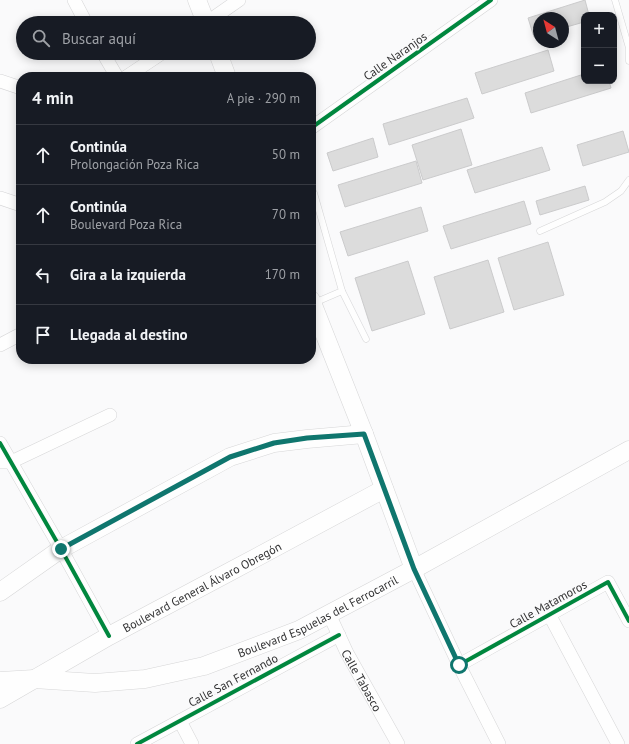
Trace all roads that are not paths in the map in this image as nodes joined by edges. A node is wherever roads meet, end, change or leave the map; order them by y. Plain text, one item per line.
1 (74, 0) edge
2 (197, 0) edge
3 (240, 0) edge
4 (491, 0) edge
5 (615, 0) edge
6 (82, 16) edge
7 (203, 16) edge
8 (216, 16) edge
9 (107, 60) edge
10 (152, 60) edge
11 (221, 60) edge
12 (629, 61) edge
13 (114, 72) edge
14 (134, 72) edge
15 (225, 72) edge
16 (0, 81) edge
17 (16, 86) edge
18 (316, 124) edge
19 (629, 180) edge
20 (0, 198) edge
21 (316, 200) edge
22 (16, 203) edge
23 (540, 231) dead end
24 (342, 291) junction
25 (316, 301) edge
26 (316, 312) edge
27 (16, 337) edge
28 (366, 338) dead end
29 (0, 345) edge
30 (110, 415) dead end
31 (364, 434) junction
32 (0, 443) edge
33 (629, 450) edge
34 (5, 462) edge
35 (384, 489) junction
36 (61, 549) junction
37 (414, 569) junction
38 (0, 592) edge
39 (329, 614) junction
40 (550, 614) junction
41 (629, 621) edge
42 (339, 635) junction
43 (109, 636) junction
44 (459, 665) junction
45 (34, 679) junction
46 (0, 681) edge
47 (0, 699) edge
48 (180, 721) junction
49 (137, 744) edge
50 (192, 744) edge
51 (398, 744) edge
52 (499, 744) edge
53 (618, 744) edge

1 - 6 street
2 - 7 main road
3 - 8 street
4 - 18 street, Calle Naranjos
5 - 12 lane
9 - 13 street
10 - 14 street
11 - 15 main road
16 - 17 street
19 - 23 lane
20 - 22 street
21 - 24 lane
24 - 25 lane
24 - 28 lane
26 - 31 main road
27 - 29 street
30 - 34 street
31 - 35 main road
31 - 36 main road
32 - 34 street
33 - 37 main road, Boulevard Espuelas del Ferrocarril
34 - 36 street
35 - 37 main road
35 - 43 main road, Boulevard General Álvaro Obregón
36 - 38 main road
36 - 43 street
37 - 39 main road, Boulevard Espuelas del Ferrocarril
37 - 44 street
39 - 42 street, Calle Tabasco
39 - 45 main road, Boulevard Espuelas del Ferrocarril
40 - 41 street, Calle Matamoros
40 - 44 street, Calle Matamoros
40 - 53 street
42 - 48 street, Calle San Fernando
42 - 51 street, Calle Tabasco
43 - 45 main road, Boulevard General Álvaro Obregón
44 - 52 street
45 - 46 main road, Boulevard Espuelas del Ferrocarril
45 - 47 main road, Boulevard General Álvaro Obregón
48 - 49 street, Calle San Fernando
48 - 50 street

